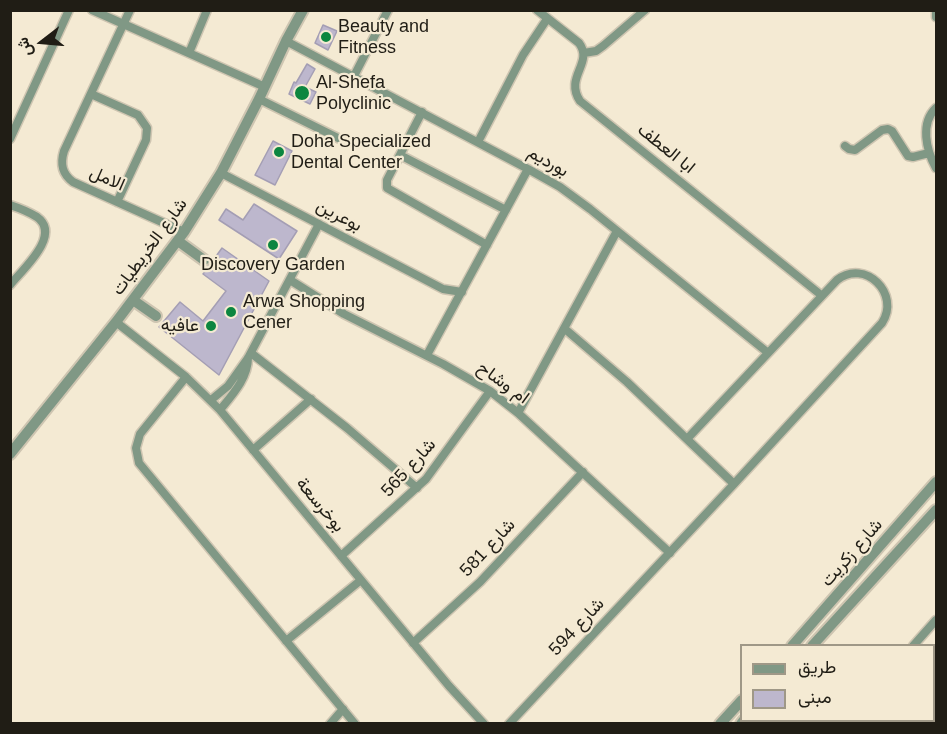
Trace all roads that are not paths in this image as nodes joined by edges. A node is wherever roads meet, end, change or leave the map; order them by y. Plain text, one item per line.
1 (69, 10) edge
2 (92, 10) edge
3 (130, 10) edge
4 (207, 10) edge
5 (296, 10) edge
6 (303, 10) edge
7 (388, 10) edge
8 (537, 10) edge
9 (645, 10) edge
10 (936, 10) edge
11 (936, 17) edge
12 (547, 19) junction
13 (124, 25) junction
14 (286, 40) junction
15 (189, 53) junction
16 (584, 53) junction
17 (354, 76) junction
18 (264, 87) junction
19 (91, 94) junction
20 (259, 99) junction
21 (936, 108) edge
22 (423, 112) junction
23 (10, 139) edge
24 (342, 140) dead end
25 (478, 142) junction
26 (845, 146) dead end
27 (929, 153) junction
28 (400, 155) junction
29 (936, 168) edge
30 (528, 169) junction
31 (221, 173) junction
32 (117, 202) junction
33 (10, 205) edge
34 (506, 210) junction
35 (319, 224) junction
36 (617, 231) junction
37 (181, 237) junction
38 (487, 245) junction
39 (204, 260) dead end
40 (290, 280) junction
41 (10, 285) edge
42 (442, 289) junction
43 (462, 292) junction
44 (821, 296) junction
45 (133, 300) junction
46 (456, 303) junction
47 (156, 316) dead end
48 (116, 322) junction
49 (565, 329) junction
50 (767, 352) junction
51 (250, 355) junction
52 (427, 355) junction
53 (186, 377) junction
54 (490, 391) junction
55 (311, 399) junction
56 (211, 400) junction
57 (220, 410) junction
58 (518, 413) junction
59 (687, 439) junction
60 (253, 450) junction
61 (10, 454) edge
62 (582, 472) junction
63 (936, 482) edge
64 (734, 484) junction
65 (417, 488) junction
66 (936, 510) edge
67 (670, 553) junction
68 (341, 556) junction
69 (361, 580) junction
70 (936, 620) edge
71 (286, 641) junction
72 (414, 643) junction
73 (793, 644) edge
74 (813, 644) edge
75 (914, 644) edge
76 (740, 701) edge
77 (343, 709) junction
78 (330, 723) edge
79 (355, 723) edge
80 (484, 723) edge
81 (509, 723) edge
82 (720, 723) edge

1 - 23 street
2 - 13 street
3 - 13 street
4 - 15 street
5 - 14 street, شارع الخريطيات
6 - 14 street, شارع الخريطيات
7 - 17 street
8 - 12 street
9 - 16 street
10 - 11 street
12 - 16 street
12 - 25 street
13 - 15 street
13 - 19 street
14 - 17 street, بورديم
14 - 18 street, شارع الخريطيات
15 - 18 street
16 - 44 street, ابا العطف
17 - 22 street, بورديم
18 - 20 street, شارع الخريطيات
19 - 32 street, الامل
19 - 32 street
20 - 24 street
20 - 31 street, شارع الخريطيات
21 - 27 street
22 - 25 street, بورديم
22 - 28 street
25 - 30 street, بورديم
26 - 27 street
27 - 29 street
28 - 34 street
28 - 38 street
30 - 34 street
30 - 36 street, بورديم
31 - 35 street, بوعرين
31 - 37 street, شارع الخريطيات
32 - 37 street, الامل
33 - 41 street
34 - 38 street
35 - 40 street
35 - 42 street, بوعرين
36 - 49 street
36 - 50 street, بورديم
37 - 39 street
37 - 45 street, شارع الخريطيات
38 - 43 street
40 - 51 street
40 - 52 street, ام وشاح
42 - 43 street, بوعرين
42 - 46 street, بوعرين
43 - 46 street
44 - 50 street, شارع 594
44 - 64 street, شارع 594
45 - 47 street
45 - 48 street, شارع الخريطيات
46 - 52 street
48 - 53 street, بوخرسعة
48 - 61 street, شارع الخريطيات
49 - 58 street
49 - 59 street
50 - 59 street, شارع 594
51 - 55 street
51 - 56 street
51 - 57 street
52 - 54 street, ام وشاح
53 - 56 street, بوخرسعة
53 - 71 street
54 - 58 street, ام وشاح
54 - 65 street, شارع 565
55 - 60 street
55 - 65 street
56 - 57 street, بوخرسعة
57 - 60 street, بوخرسعة
58 - 62 street, ام وشاح
59 - 64 street
60 - 68 street, بوخرسعة
62 - 67 street, ام وشاح
62 - 72 street, شارع 581
63 - 73 street, شارع زكريت
64 - 67 street, شارع 594
65 - 68 street, شارع 565
66 - 74 street, شارع زكريت
67 - 81 street, شارع 594
68 - 69 street, بوخرسعة
69 - 71 street
69 - 72 street, بوخرسعة
70 - 75 street
71 - 77 street
72 - 80 street, بوخرسعة
76 - 82 street
77 - 78 street
77 - 79 street

